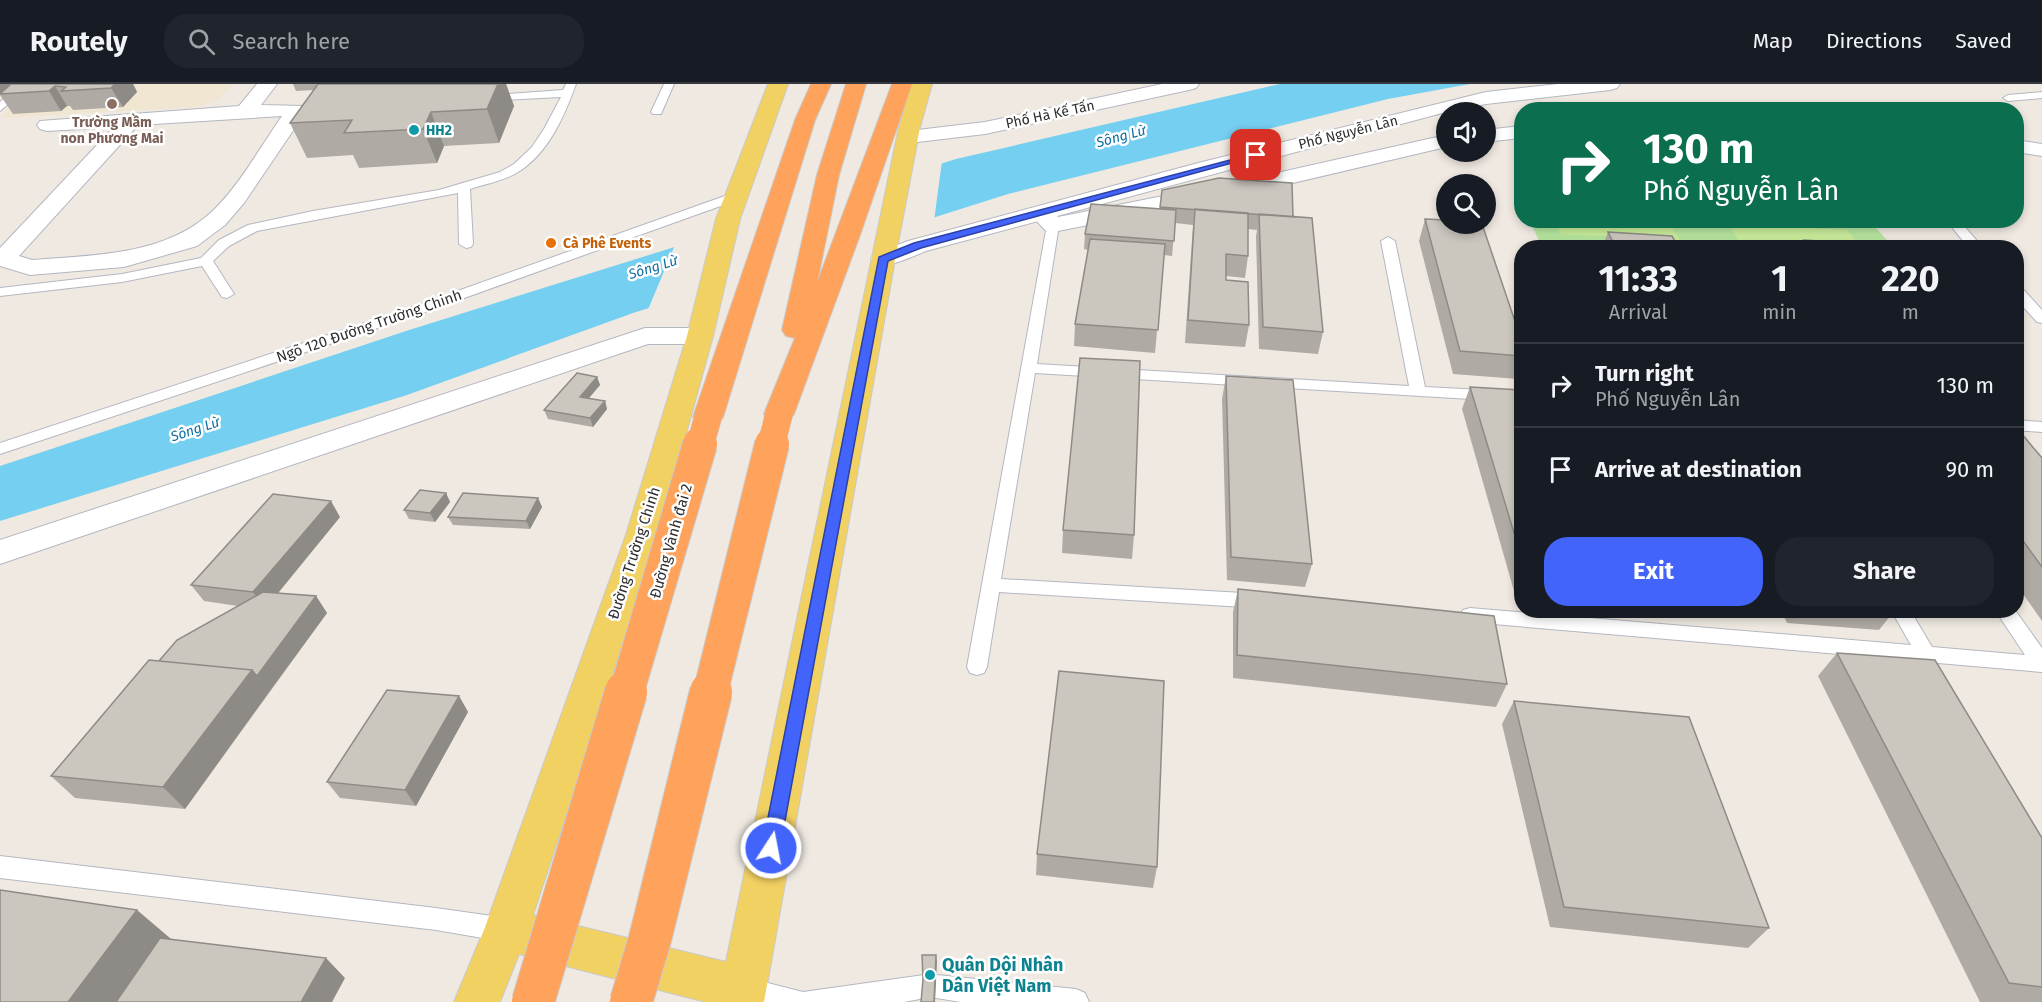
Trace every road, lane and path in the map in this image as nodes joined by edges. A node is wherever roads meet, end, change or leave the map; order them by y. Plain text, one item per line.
1 (27, 84) edge
2 (267, 84) edge
3 (669, 84) edge
4 (796, 84) edge
5 (820, 84) edge
6 (856, 84) edge
7 (1189, 84) edge
8 (1610, 84) edge
9 (916, 85) edge
10 (569, 88) edge
11 (780, 89) edge
12 (2042, 95) edge
13 (2008, 98) dead end
14 (474, 99) edge
15 (0, 108) edge
16 (246, 110) junction
17 (657, 112) dead end
18 (131, 121) junction
19 (47, 125) dead end
20 (1514, 133) edge
21 (1496, 135) edge
22 (1436, 143) edge
23 (906, 146) junction
24 (2024, 147) edge
25 (2042, 150) edge
26 (464, 188) junction
27 (732, 207) junction
28 (1047, 219) junction
29 (1959, 228) edge
30 (1970, 240) edge
31 (1388, 241) dead end
32 (466, 244) dead end
33 (887, 244) junction
34 (206, 261) junction
35 (0, 292) edge
36 (228, 294) dead end
37 (2024, 299) edge
38 (2042, 319) edge
39 (700, 336) junction
40 (1029, 368) junction
41 (1418, 390) junction
42 (1514, 397) edge
43 (779, 414) junction
44 (708, 417) junction
45 (2024, 426) edge
46 (2042, 427) edge
47 (0, 449) edge
48 (0, 552) edge
49 (991, 585) junction
50 (1276, 602) edge
51 (1453, 614) edge
52 (1905, 618) edge
53 (2010, 618) edge
54 (1927, 654) junction
55 (2042, 664) edge
56 (977, 667) dead end
57 (1939, 674) edge
58 (0, 867) edge
59 (506, 930) junction
60 (743, 995) edge
61 (477, 1002) edge
62 (533, 1002) edge
63 (631, 1002) edge
64 (797, 1002) edge
65 (809, 1002) edge
66 (1076, 1002) edge

1 - 15 lane
2 - 16 street
3 - 17 lane
4 - 44 highway
5 - 44 highway, Đường Vành đai 2
6 - 43 highway
7 - 23 street, Phố Hà Kế Tấn
8 - 28 street, Phố Nguyễn Lân
9 - 23 main road
9 - 43 highway
10 - 14 lane
10 - 26 lane
11 - 27 main road, Đường Trường Chinh
12 - 13 lane
16 - 18 street
16 - 18 street
18 - 19 street
20 - 21 street
22 - 28 street
23 - 33 main road
24 - 25 street
26 - 32 lane
26 - 34 lane
27 - 39 main road, Đường Trường Chinh
27 - 47 lane, Ngõ 120 Đường Trường Chinh
28 - 33 street, Phố Nguyễn Lân
28 - 40 lane
29 - 30 lane
31 - 41 lane
33 - 60 main road
34 - 35 lane
34 - 36 lane
37 - 38 lane
39 - 48 street
39 - 59 main road, Đường Trường Chinh
40 - 41 lane
40 - 49 lane
41 - 42 lane
43 - 63 highway, bridge
44 - 62 highway, Đường Vành đai 2, bridge
45 - 46 lane
49 - 50 lane
49 - 56 lane
51 - 54 lane
52 - 54 lane
53 - 55 lane
54 - 55 lane
54 - 57 lane
58 - 59 lane
59 - 60 main road
59 - 61 main road, Đường Trường Chinh
60 - 64 lane
65 - 66 lane

